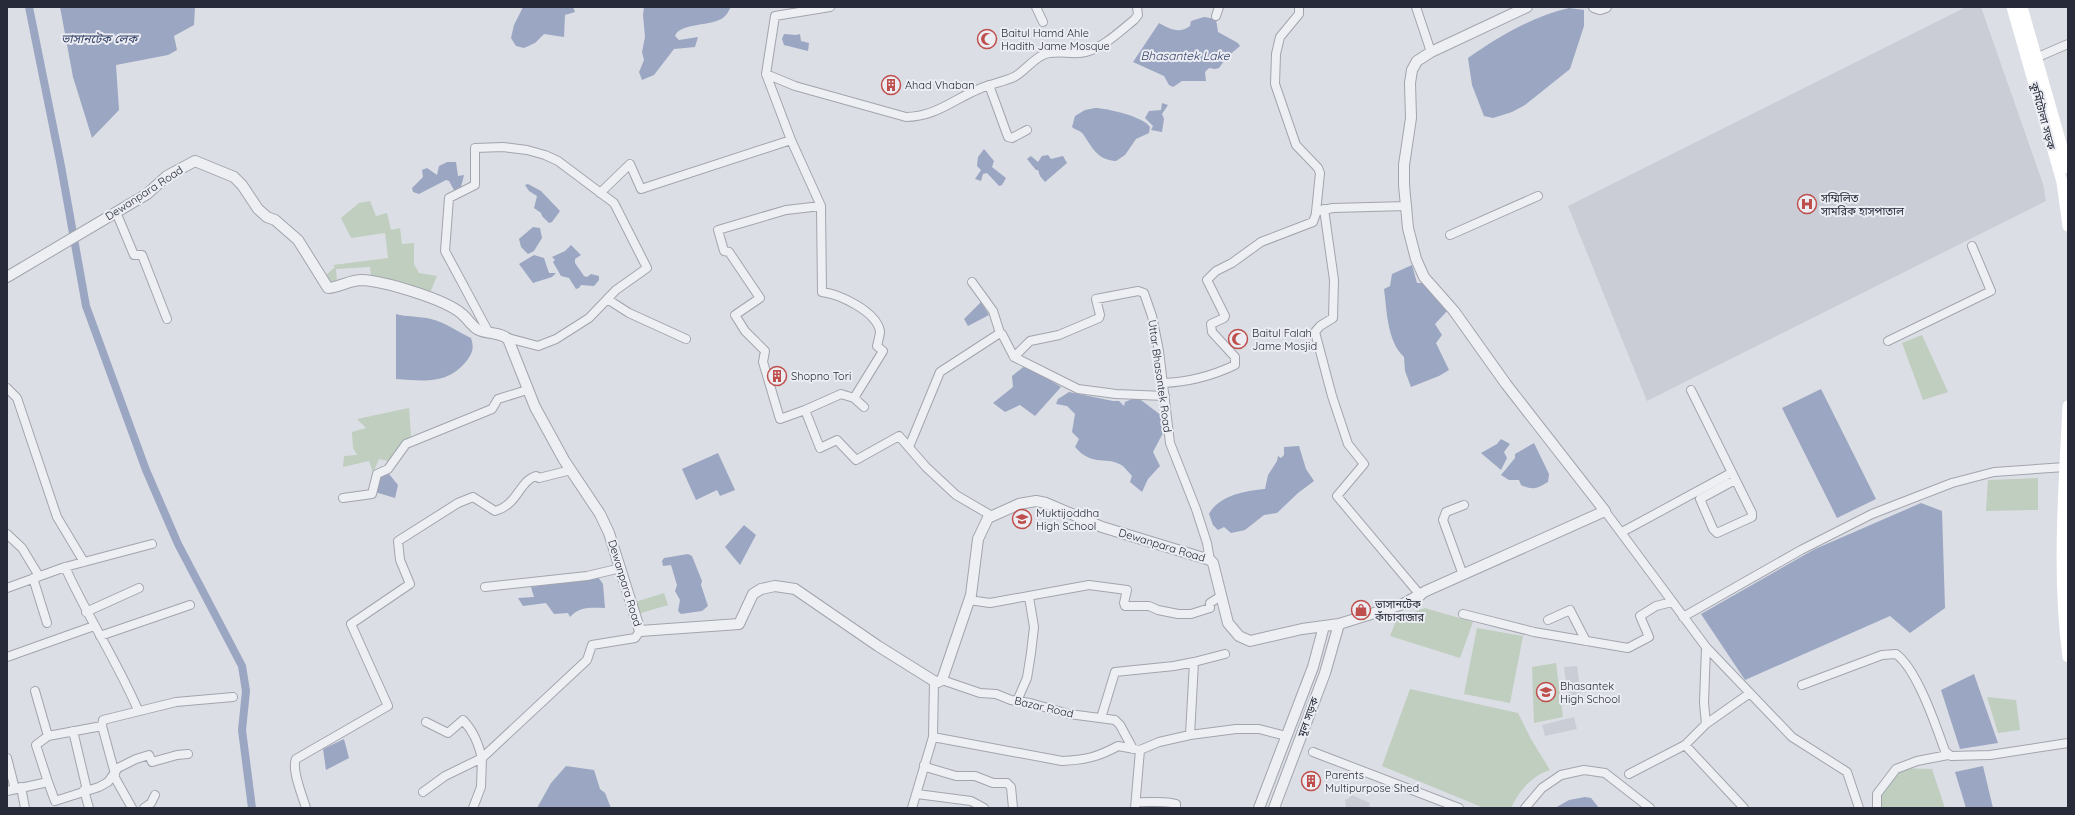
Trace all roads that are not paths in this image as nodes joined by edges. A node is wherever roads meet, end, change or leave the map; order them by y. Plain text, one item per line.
1 (830, 7) edge
2 (1036, 7) edge
3 (1138, 7) edge
4 (1218, 7) edge
5 (1299, 7) edge
6 (1416, 7) edge
7 (1527, 7) edge
8 (1594, 7) edge
9 (1606, 7) edge
10 (2012, 7) edge
11 (2022, 7) edge
12 (1216, 16) dead end
13 (1043, 22) dead end
14 (2068, 44) edge
15 (1431, 52) junction
16 (2038, 56) junction
17 (766, 74) junction
18 (989, 86) junction
19 (1027, 130) dead end
20 (791, 140) junction
21 (2065, 165) edge
22 (600, 193) junction
23 (1538, 196) dead end
24 (821, 206) junction
25 (1406, 206) junction
26 (1320, 211) junction
27 (116, 212) junction
28 (2068, 226) edge
29 (1450, 234) dead end
30 (1972, 246) dead end
31 (7, 277) edge
32 (972, 282) dead end
33 (611, 295) junction
34 (168, 319) dead end
35 (489, 333) junction
36 (1000, 333) junction
37 (507, 338) junction
38 (686, 339) dead end
39 (1888, 341) dead end
40 (1014, 357) junction
41 (1163, 383) junction
42 (7, 388) edge
43 (527, 390) junction
44 (1691, 390) dead end
45 (1165, 396) junction
46 (854, 398) junction
47 (2068, 406) edge
48 (864, 407) dead end
49 (805, 410) junction
50 (909, 447) junction
51 (2065, 467) junction
52 (571, 470) junction
53 (1733, 477) junction
54 (343, 498) dead end
55 (1464, 505) dead end
56 (1606, 511) junction
57 (992, 516) junction
58 (1622, 532) junction
59 (7, 534) edge
60 (152, 544) dead end
61 (1210, 560) junction
62 (84, 562) junction
63 (65, 567) junction
64 (621, 568) junction
65 (1463, 575) junction
66 (36, 577) junction
67 (485, 587) dead end
68 (7, 588) edge
69 (139, 588) dead end
70 (1221, 596) junction
71 (1420, 596) junction
72 (1029, 597) junction
73 (969, 600) junction
74 (1672, 602) junction
75 (2065, 603) edge
76 (190, 605) dead end
77 (86, 612) junction
78 (1463, 614) dead end
79 (1683, 618) junction
80 (1548, 620) dead end
81 (47, 623) dead end
82 (1339, 624) junction
83 (94, 626) junction
84 (1324, 626) junction
85 (640, 631) junction
86 (100, 636) junction
87 (1586, 641) junction
88 (1706, 647) junction
89 (1225, 654) dead end
90 (7, 657) edge
91 (2068, 657) edge
92 (1194, 662) junction
93 (938, 680) junction
94 (1802, 685) dead end
95 (35, 691) dead end
96 (1750, 693) junction
97 (233, 697) dead end
98 (1016, 701) junction
99 (138, 710) junction
100 (1101, 718) junction
101 (426, 722) dead end
102 (1706, 724) junction
103 (102, 726) junction
104 (72, 732) junction
105 (1190, 735) junction
106 (48, 736) junction
107 (933, 736) junction
108 (1286, 736) junction
109 (2068, 743) edge
110 (1685, 745) junction
111 (1137, 750) junction
112 (1313, 752) dead end
113 (188, 754) dead end
114 (1948, 755) junction
115 (7, 758) edge
116 (482, 758) junction
117 (924, 765) junction
118 (1629, 774) dead end
119 (115, 775) junction
120 (48, 782) junction
121 (14, 789) edge
122 (85, 790) junction
123 (423, 792) dead end
124 (917, 794) junction
125 (155, 796) dead end
126 (1135, 805) edge
127 (25, 808) edge
128 (89, 808) edge
129 (132, 808) edge
130 (144, 808) edge
131 (306, 808) edge
132 (473, 808) edge
133 (912, 808) edge
134 (984, 808) edge
135 (1013, 808) edge
136 (1176, 808) edge
137 (1259, 808) edge
138 (1274, 808) edge
139 (1459, 808) edge
140 (1525, 808) edge
141 (1650, 808) edge
142 (1744, 808) edge
143 (1859, 808) edge
144 (1877, 808) edge

1 - 17 street
2 - 13 street
3 - 18 street
4 - 12 street
5 - 26 street
6 - 15 street
7 - 15 street
8 - 9 street
10 - 21 main road, কুর্মিটোলা সড়ক
11 - 16 main road, কুর্মিটোলা সড়ক
14 - 16 street
15 - 25 street
16 - 21 main road, কুর্মিটোলা সড়ক
17 - 18 street
17 - 20 street
18 - 19 street
20 - 22 street
20 - 24 street
21 - 28 main road, কুর্মিটোলা সড়ক
22 - 33 street
22 - 35 street
23 - 29 street
24 - 46 street
24 - 49 street
25 - 26 street
25 - 56 street
26 - 41 street
26 - 71 street
27 - 31 street, Dewanpara Road
27 - 34 street
27 - 35 street, Dewanpara Road
30 - 39 street
32 - 36 street
33 - 37 street
33 - 38 street
35 - 37 street, Dewanpara Road
36 - 40 street
36 - 50 street
37 - 43 street, Dewanpara Road
40 - 41 street, Uttar Bhasantek Road
40 - 45 street
41 - 45 street, Uttar Bhasantek Road
42 - 62 street
43 - 52 street, Dewanpara Road
43 - 54 street
44 - 53 street
45 - 61 street, Uttar Bhasantek Road
46 - 48 street
46 - 49 street
47 - 51 main road
49 - 50 street
50 - 57 street
51 - 75 main road
51 - 79 street
52 - 64 street, Dewanpara Road
52 - 131 street
53 - 53 street
53 - 58 street
55 - 65 street
56 - 58 street
56 - 65 street, Dewanpara Road
57 - 61 street, Dewanpara Road
57 - 73 street
58 - 74 street
59 - 66 street
60 - 62 street
61 - 70 street, Dewanpara Road
62 - 63 street
63 - 66 street
63 - 77 street
64 - 67 street
64 - 85 street, Dewanpara Road
65 - 71 street, Dewanpara Road
66 - 68 street
66 - 81 street
69 - 77 street
70 - 72 street
70 - 84 street, Dewanpara Road
71 - 82 street, Dewanpara Road
72 - 73 street
72 - 98 street
73 - 93 street
74 - 79 street
74 - 87 street
75 - 91 main road
76 - 86 street
77 - 83 street
78 - 87 street
79 - 88 street
80 - 87 street
82 - 84 street, Dewanpara Road
82 - 138 street, মূল সড়ক
83 - 86 street
83 - 90 street
84 - 108 street, মূল সড়ক
85 - 93 street, Dewanpara Road
85 - 116 street
86 - 99 street
88 - 96 street
88 - 102 street
89 - 92 street
92 - 100 street
92 - 105 street
93 - 98 street, Bazar Road
93 - 107 street
94 - 114 street
95 - 106 street
96 - 102 street
96 - 143 street
97 - 99 street
98 - 100 street, Bazar Road
99 - 103 street
100 - 111 street, Bazar Road
101 - 116 street
102 - 110 street
103 - 104 street
103 - 119 street
104 - 106 street
104 - 122 street
105 - 108 street
105 - 111 street
106 - 120 street
107 - 111 street
107 - 117 street
108 - 137 street, মূল সড়ক
109 - 114 street
110 - 118 street
110 - 142 street
111 - 126 street
112 - 139 street
113 - 119 street
114 - 144 street
115 - 121 street
116 - 123 street
116 - 132 street
117 - 124 street
117 - 135 street
119 - 122 street
119 - 129 street
120 - 121 street
120 - 122 street
121 - 127 street
122 - 128 street
124 - 133 street
124 - 134 street
125 - 130 street
126 - 136 street
140 - 141 street

